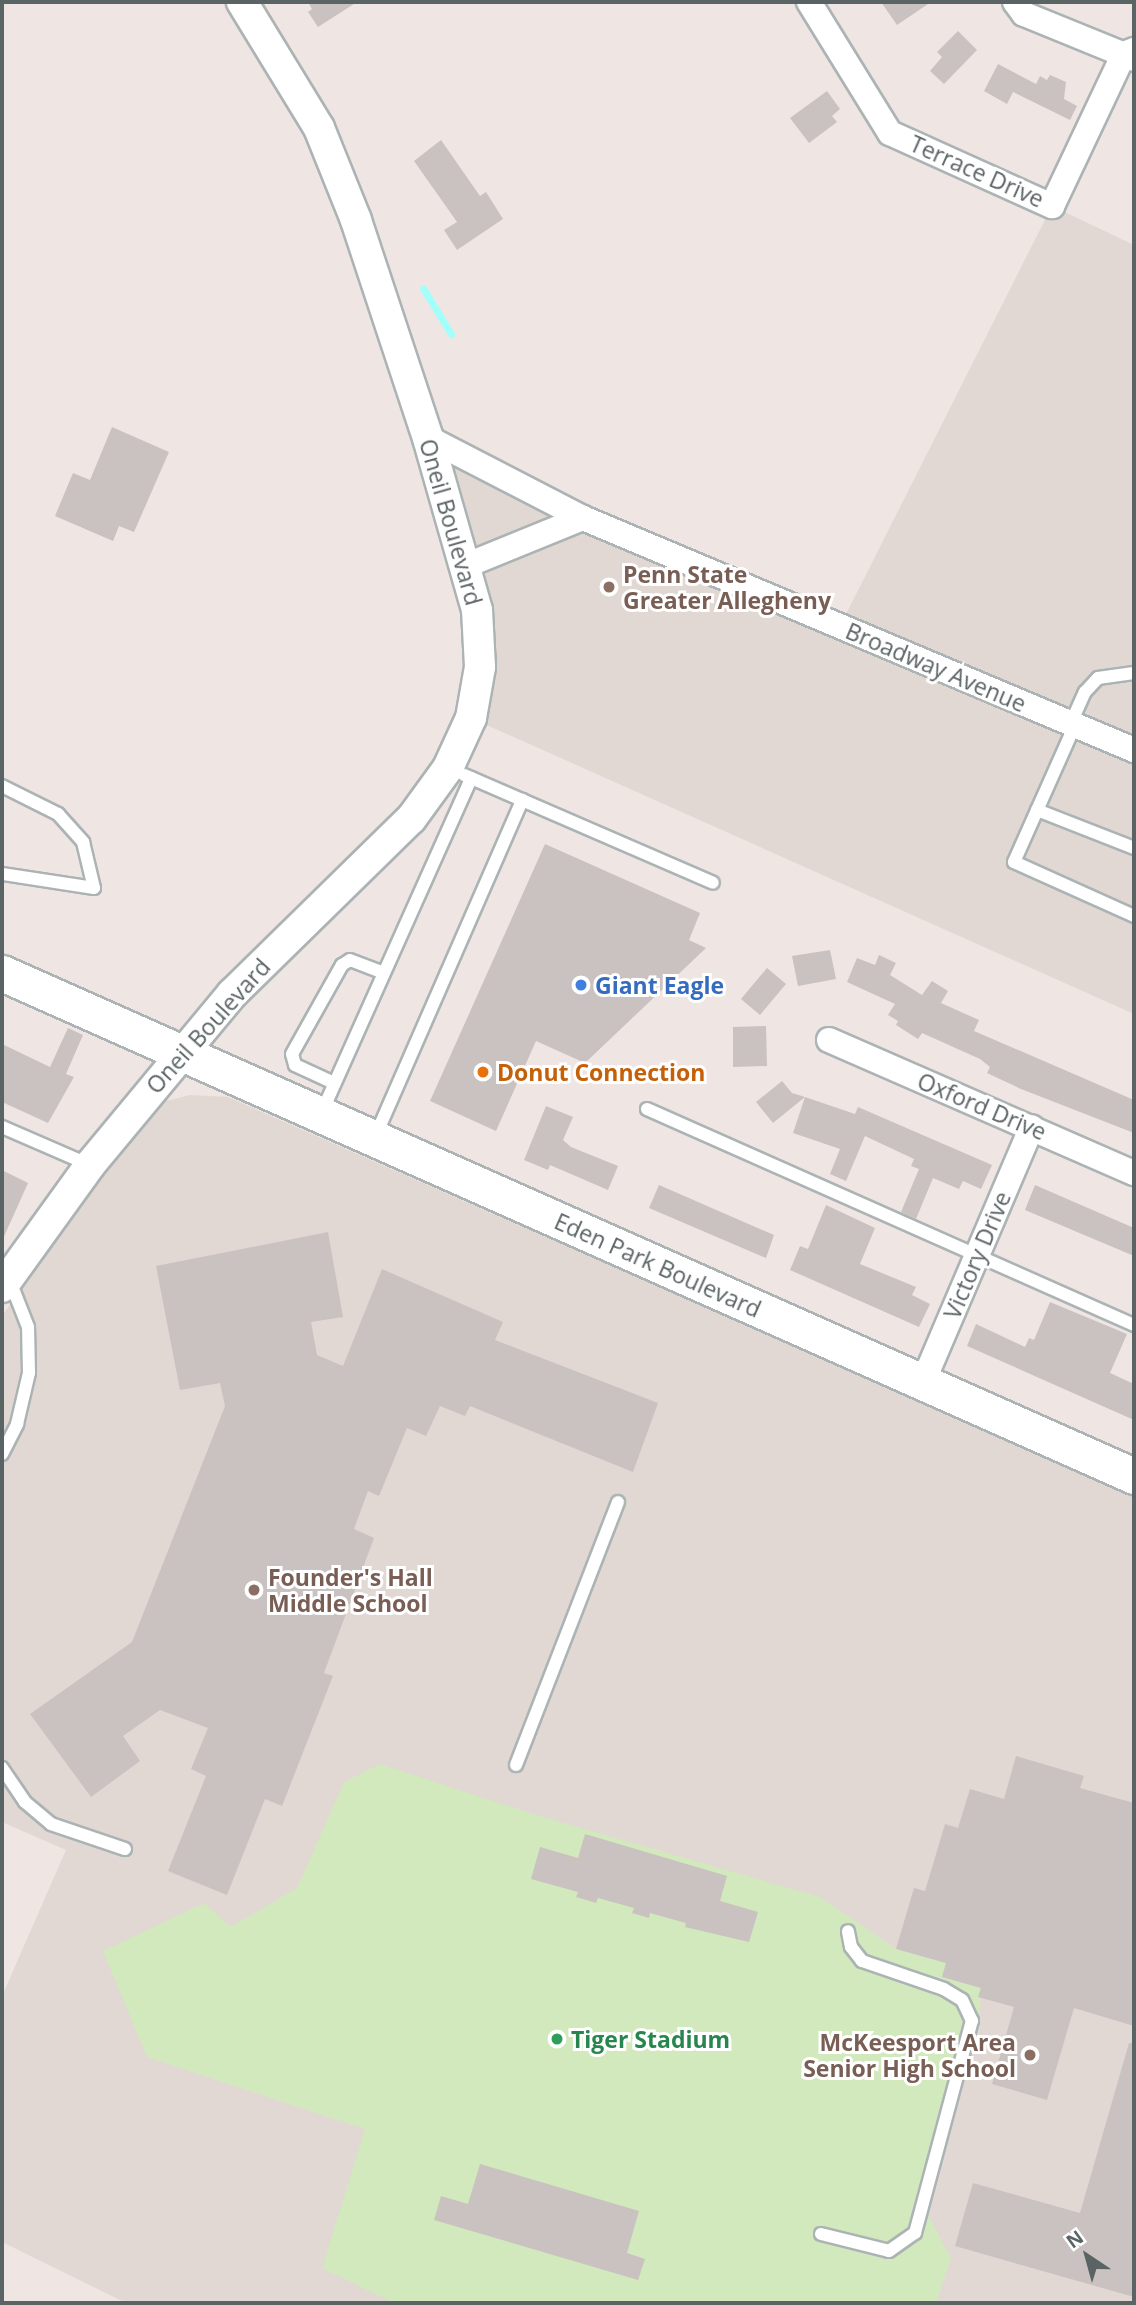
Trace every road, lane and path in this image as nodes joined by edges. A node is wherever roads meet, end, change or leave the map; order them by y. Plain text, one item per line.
1 (242, 2) edge
2 (809, 2) edge
3 (1015, 2) edge
4 (1131, 54) edge
5 (428, 438) junction
6 (583, 518) junction
7 (467, 565) junction
8 (1134, 673) edge
9 (1073, 724) junction
10 (1134, 750) edge
11 (459, 773) junction
12 (2, 786) edge
13 (522, 800) junction
14 (1037, 810) junction
15 (1134, 848) edge
16 (2, 874) edge
17 (713, 883) dead end
18 (1134, 916) edge
19 (382, 972) junction
20 (2, 973) edge
21 (829, 1040) dead end
22 (183, 1053) junction
23 (334, 1083) junction
24 (647, 1109) dead end
25 (320, 1115) junction
26 (2, 1127) edge
27 (1032, 1127) junction
28 (375, 1139) junction
29 (90, 1165) junction
30 (1134, 1173) edge
31 (977, 1255) junction
32 (4, 1279) edge
33 (1134, 1325) edge
34 (923, 1382) junction
35 (2, 1454) edge
36 (1134, 1476) edge
37 (618, 1503) dead end
38 (516, 1765) dead end
39 (2, 1768) edge
40 (125, 1850) dead end
41 (848, 1931) dead end
42 (821, 2234) dead end

1 - 5 street, Oneil Boulevard
2 - 4 street, Terrace Drive
3 - 4 street
5 - 6 street, Broadway Avenue
5 - 7 street, Oneil Boulevard
6 - 7 street
6 - 9 street, Broadway Avenue
7 - 11 street, Oneil Boulevard
8 - 9 lane
9 - 10 street, Broadway Avenue
9 - 14 lane
11 - 13 lane
11 - 19 lane
11 - 22 street, Oneil Boulevard
12 - 16 lane
13 - 17 lane
13 - 28 lane
14 - 15 lane
14 - 18 lane
19 - 23 lane
19 - 23 lane
20 - 22 main road, Eden Park Boulevard
21 - 27 street, Oxford Drive
22 - 25 main road, Eden Park Boulevard
22 - 29 street, Oneil Boulevard
23 - 25 lane
24 - 31 lane
25 - 28 main road, Eden Park Boulevard
26 - 29 lane
27 - 30 street, Oxford Drive
27 - 31 street, Victory Drive
28 - 34 main road, Eden Park Boulevard
29 - 32 street, Oneil Boulevard
31 - 33 lane
31 - 34 street, Victory Drive
32 - 35 lane
34 - 36 main road, Eden Park Boulevard
37 - 38 lane
39 - 40 lane
41 - 42 lane

